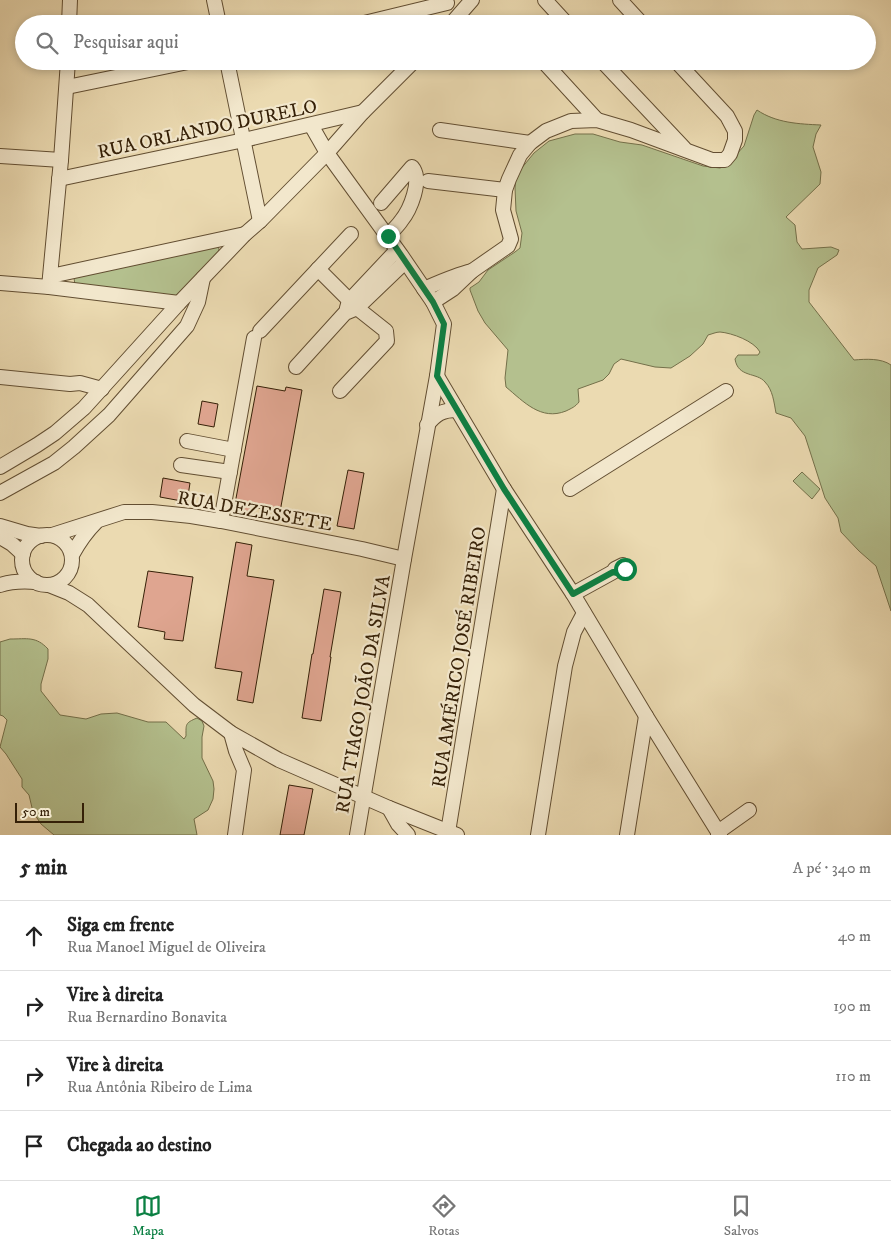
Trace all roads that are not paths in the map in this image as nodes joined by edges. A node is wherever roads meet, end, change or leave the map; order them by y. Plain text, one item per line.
1 (70, 0) edge
2 (214, 0) edge
3 (472, 0) edge
4 (545, 0) edge
5 (620, 0) edge
6 (446, 2) edge
7 (69, 15) edge
8 (217, 15) edge
9 (395, 15) edge
10 (452, 15) edge
11 (459, 15) edge
12 (559, 15) edge
13 (634, 15) edge
14 (68, 70) edge
15 (149, 70) edge
16 (229, 70) edge
17 (405, 70) edge
18 (551, 70) edge
19 (610, 70) edge
20 (684, 70) edge
21 (67, 87) junction
22 (363, 112) junction
23 (597, 120) junction
24 (311, 125) junction
25 (440, 130) dead end
26 (244, 140) junction
27 (530, 143) junction
28 (686, 150) junction
29 (327, 153) junction
30 (0, 156) edge
31 (61, 160) junction
32 (59, 179) junction
33 (428, 182) dead end
34 (505, 190) junction
35 (381, 203) dead end
36 (260, 221) junction
37 (245, 234) junction
38 (351, 234) dead end
39 (388, 236) junction
40 (397, 250) junction
41 (406, 262) junction
42 (318, 269) junction
43 (472, 271) junction
44 (203, 278) junction
45 (50, 282) junction
46 (0, 283) edge
47 (424, 289) junction
48 (433, 302) junction
49 (178, 303) junction
50 (351, 307) junction
51 (296, 368) dead end
52 (437, 376) junction
53 (0, 378) edge
54 (70, 384) junction
55 (102, 388) junction
56 (726, 390) dead end
57 (340, 391) dead end
58 (84, 408) junction
59 (457, 410) junction
60 (427, 426) junction
61 (187, 441) dead end
62 (234, 450) junction
63 (181, 465) dead end
64 (0, 467) edge
65 (230, 472) junction
66 (570, 488) dead end
67 (504, 489) junction
68 (0, 493) edge
69 (98, 519) junction
70 (221, 521) junction
71 (0, 526) edge
72 (46, 535) junction
73 (0, 537) edge
74 (22, 557) junction
75 (404, 559) junction
76 (72, 562) junction
77 (621, 569) dead end
78 (4, 584) edge
79 (42, 584) junction
80 (573, 594) junction
81 (88, 605) junction
82 (584, 613) junction
83 (646, 716) junction
84 (231, 733) junction
85 (263, 751) junction
86 (244, 770) junction
87 (363, 796) junction
88 (389, 808) junction
89 (749, 810) dead end
90 (429, 830) edge
91 (453, 833) edge
92 (719, 834) edge
93 (235, 835) edge
94 (357, 835) edge
95 (408, 835) edge
96 (538, 835) edge
97 (627, 835) edge

1 - 7 street
2 - 8 street
3 - 11 street
4 - 12 street
5 - 13 street
6 - 9 street
6 - 10 street
14 - 21 street
15 - 21 street
16 - 26 street
17 - 22 street
18 - 23 street
19 - 28 street
20 - 28 street
21 - 31 street
22 - 24 street, RUA ORLANDO DURELO
22 - 29 street
23 - 27 street
23 - 28 street
24 - 26 street, RUA ORLANDO DURELO
24 - 29 street, RUA TIAGO JOÃO DA SILVA
25 - 27 street
26 - 32 street, RUA ORLANDO DURELO
26 - 36 street
27 - 34 street
29 - 36 street
29 - 39 street, RUA TIAGO JOÃO DA SILVA
30 - 31 street
31 - 32 street
32 - 45 street
33 - 34 street
34 - 43 street
35 - 39 street
36 - 37 street
37 - 44 street
37 - 45 street
38 - 42 street
39 - 40 street, RUA TIAGO JOÃO DA SILVA
40 - 41 street, RUA TIAGO JOÃO DA SILVA
40 - 50 street
41 - 47 street, RUA TIAGO JOÃO DA SILVA
41 - 50 street
42 - 50 street
42 - 62 street
43 - 47 street
43 - 48 street
44 - 49 street
44 - 68 street
45 - 46 street
45 - 49 street
47 - 48 street, RUA TIAGO JOÃO DA SILVA
48 - 52 street, RUA TIAGO JOÃO DA SILVA
49 - 55 street
50 - 51 street
50 - 57 street
52 - 59 street
52 - 60 street, RUA TIAGO JOÃO DA SILVA
53 - 54 street
54 - 55 street
54 - 58 street
55 - 58 street
56 - 66 street
58 - 64 street
59 - 60 street
59 - 67 street
60 - 75 street, RUA TIAGO JOÃO DA SILVA
61 - 62 street
62 - 65 street
63 - 65 street
65 - 70 street
67 - 80 street
67 - 91 street, RUA AMÉRICO JOSÉ RIBEIRO
69 - 70 street, RUA DEZESSETE
69 - 72 street, RUA DEZESSETE
69 - 76 street
70 - 75 street, RUA DEZESSETE
71 - 72 street
72 - 74 street
72 - 76 street
73 - 74 street
74 - 78 street
74 - 79 street
75 - 87 street, RUA TIAGO JOÃO DA SILVA
76 - 79 street
76 - 81 street
77 - 80 street
78 - 79 street
79 - 81 street
80 - 82 street
81 - 84 street
82 - 83 street
82 - 96 street
83 - 92 street
83 - 97 street
84 - 85 street
84 - 86 street
85 - 86 street
85 - 87 street
86 - 93 street
87 - 88 street
87 - 94 street, RUA TIAGO JOÃO DA SILVA
88 - 90 street
88 - 95 street
89 - 92 street
90 - 91 street

